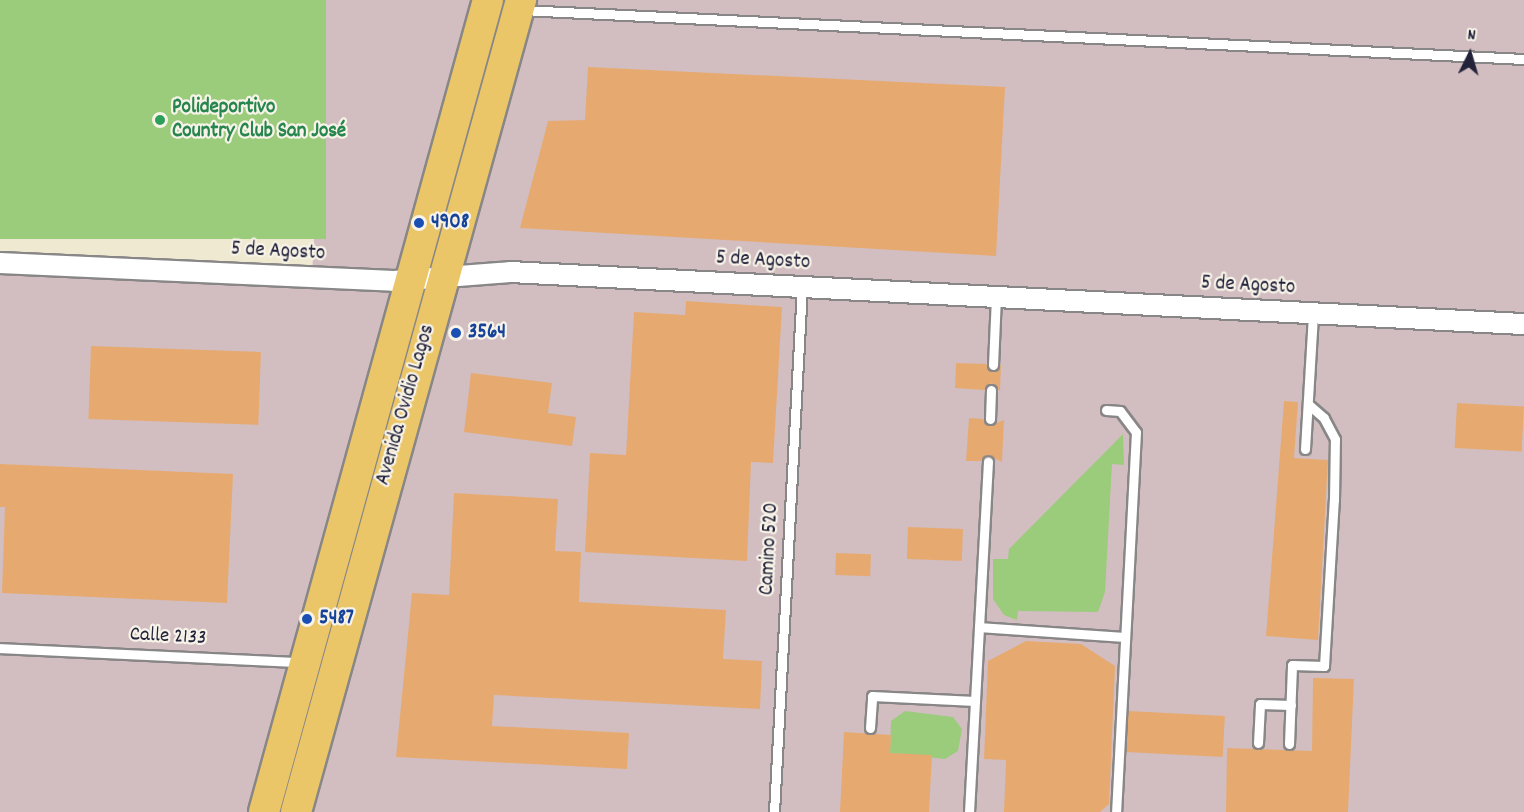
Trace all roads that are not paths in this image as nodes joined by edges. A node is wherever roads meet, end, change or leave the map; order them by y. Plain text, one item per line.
1 (503, 5) edge
2 (1524, 59) edge
3 (0, 263) edge
4 (442, 276) junction
5 (411, 281) junction
6 (802, 287) junction
7 (996, 297) junction
8 (1313, 313) junction
9 (1524, 324) edge
10 (993, 365) dead end
11 (991, 390) dead end
12 (1308, 404) junction
13 (1106, 410) dead end
14 (990, 419) dead end
15 (1305, 449) dead end
16 (988, 462) dead end
17 (979, 627) junction
18 (1124, 637) junction
19 (0, 648) edge
20 (320, 663) junction
21 (975, 701) junction
22 (1291, 705) junction
23 (870, 728) dead end
24 (1258, 743) dead end
25 (1289, 744) dead end
26 (264, 812) edge
27 (296, 812) edge
28 (774, 812) edge
29 (969, 812) edge
30 (1116, 812) edge

1 - 2 lane
1 - 4 main road, Avenida Ovidio Lagos
1 - 5 main road, Avenida Ovidio Lagos
3 - 5 street, 5 de Agosto
4 - 5 street, 5 de Agosto
4 - 6 street, 5 de Agosto
4 - 20 main road, Avenida Ovidio Lagos
5 - 20 main road, Avenida Ovidio Lagos
6 - 7 street, 5 de Agosto
6 - 28 lane, Camino 520
7 - 8 street, 5 de Agosto
7 - 10 lane
8 - 9 street, 5 de Agosto
8 - 12 lane
11 - 14 lane
12 - 15 lane
12 - 22 lane
13 - 18 lane
16 - 17 lane
17 - 18 lane
17 - 21 lane
18 - 30 lane
19 - 20 lane, Calle 2133
20 - 26 main road, Avenida Ovidio Lagos
20 - 27 main road, Avenida Ovidio Lagos
21 - 23 lane
21 - 29 lane
22 - 24 lane
22 - 25 lane

